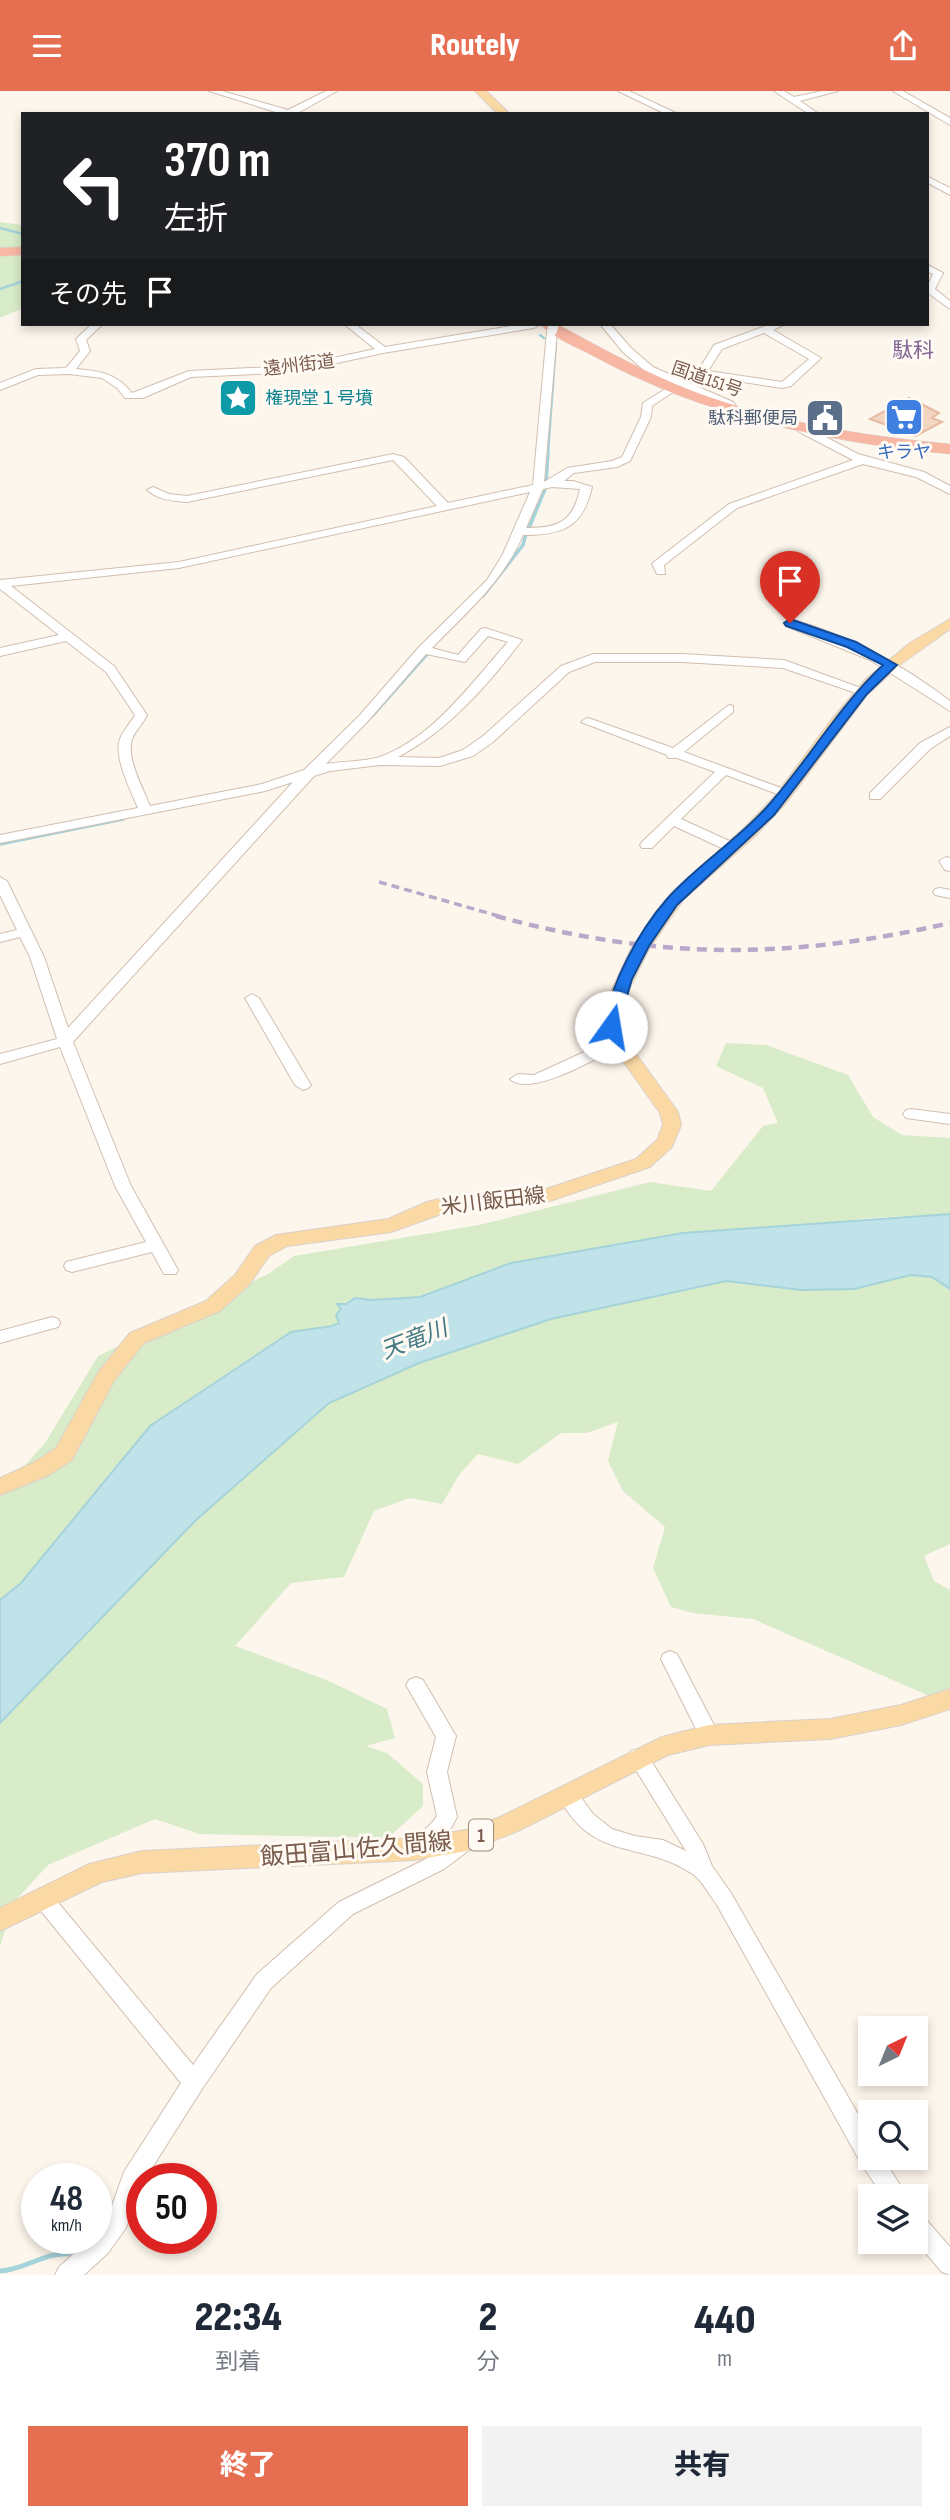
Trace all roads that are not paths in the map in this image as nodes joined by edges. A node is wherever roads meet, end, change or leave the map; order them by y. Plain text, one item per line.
1 (213, 91) edge
2 (333, 91) edge
3 (480, 91) edge
4 (622, 91) edge
5 (778, 91) edge
6 (834, 91) edge
7 (897, 91) edge
8 (792, 100) junction
9 (286, 112) edge
10 (291, 112) edge
11 (502, 112) edge
12 (669, 112) edge
13 (812, 112) edge
14 (950, 122) edge
15 (929, 181) edge
16 (949, 191) edge
17 (929, 196) edge
18 (21, 251) edge
19 (0, 252) edge
20 (929, 268) edge
21 (950, 281) edge
22 (929, 290) edge
23 (950, 306) edge
24 (96, 326) edge
25 (352, 326) edge
26 (521, 326) edge
27 (607, 326) edge
28 (774, 326) edge
29 (551, 329) edge
30 (764, 329) junction
31 (383, 350) junction
32 (69, 371) junction
33 (702, 373) junction
34 (0, 387) edge
35 (679, 388) junction
36 (799, 427) junction
37 (950, 449) edge
38 (863, 460) junction
39 (552, 484) junction
40 (538, 487) junction
41 (153, 490) dead end
42 (950, 491) edge
43 (445, 507) junction
44 (519, 532) junction
45 (661, 572) dead end
46 (1, 584) edge
47 (790, 623) dead end
48 (950, 623) edge
49 (68, 637) junction
50 (423, 650) junction
51 (0, 652) edge
52 (891, 665) junction
53 (863, 691) junction
54 (950, 707) edge
55 (729, 709) dead end
56 (587, 722) dead end
57 (950, 731) edge
58 (673, 755) junction
59 (380, 761) junction
60 (722, 772) junction
61 (307, 775) junction
62 (785, 792) junction
63 (875, 796) dead end
64 (145, 810) junction
65 (671, 819) junction
66 (0, 839) edge
67 (647, 845) dead end
68 (731, 847) junction
69 (0, 881) edge
70 (24, 932) junction
71 (0, 938) edge
72 (252, 998) dead end
73 (65, 1041) junction
74 (619, 1041) junction
75 (0, 1059) edge
76 (518, 1079) dead end
77 (303, 1084) dead end
78 (911, 1114) dead end
79 (950, 1119) edge
80 (156, 1245) junction
81 (72, 1266) dead end
82 (170, 1270) dead end
83 (52, 1324) dead end
84 (0, 1337) edge
85 (0, 1487) edge
86 (670, 1660) dead end
87 (416, 1685) dead end
88 (950, 1699) edge
89 (709, 1735) junction
90 (638, 1757) junction
91 (568, 1795) junction
92 (467, 1840) junction
93 (415, 1849) junction
94 (703, 1870) junction
95 (44, 1900) junction
96 (0, 1920) edge
97 (194, 2082) junction
98 (858, 2136) edge
99 (928, 2239) edge
100 (950, 2264) edge
101 (67, 2275) edge

1 - 9 street
2 - 10 street
3 - 11 main road
4 - 12 street
5 - 8 street
6 - 8 street
7 - 14 street
8 - 13 street
15 - 16 street
16 - 17 street
18 - 19 highway
20 - 22 street
21 - 22 street
22 - 23 street
24 - 32 street
25 - 31 street
26 - 31 street, 遠州街道
27 - 35 street
28 - 30 street
29 - 35 highway, 国道151号
29 - 40 street
30 - 33 street
30 - 33 street
31 - 32 street, 遠州街道
32 - 34 street, 遠州街道
33 - 35 street
35 - 36 highway, 国道151号
35 - 39 street
36 - 37 highway, 国道151号
36 - 38 street
38 - 42 street
38 - 45 street
39 - 40 street
39 - 44 street
40 - 43 street
40 - 44 street
41 - 43 street
43 - 46 street
44 - 50 street
46 - 49 street
47 - 52 street
48 - 52 main road, 米川飯田線
49 - 51 street
49 - 64 street
50 - 59 street
50 - 61 street
52 - 53 main road, 米川飯田線
52 - 54 street
53 - 59 street
53 - 62 main road, 米川飯田線
55 - 58 street
56 - 58 street
57 - 63 street
58 - 60 street
59 - 61 street
60 - 62 street
60 - 65 street
61 - 64 street
61 - 73 street
62 - 68 main road, 米川飯田線
64 - 66 street
65 - 67 street
65 - 68 street
68 - 74 main road, 米川飯田線
69 - 70 street
70 - 71 street
70 - 73 street
72 - 77 street
73 - 75 street
73 - 80 street
74 - 76 street
74 - 85 main road, 米川飯田線
78 - 79 street
80 - 81 street
80 - 82 street
83 - 84 street
86 - 89 street
87 - 93 street
88 - 89 main road, 飯田富山佐久間線 / 1
89 - 90 main road, 飯田富山佐久間線 / 1
90 - 91 main road, 飯田富山佐久間線 / 1
90 - 94 street
91 - 92 main road, 飯田富山佐久間線 / 1
91 - 94 street
92 - 93 main road, 飯田富山佐久間線 / 1
92 - 97 street
93 - 95 main road, 飯田富山佐久間線 / 1
94 - 98 street
95 - 96 main road, 飯田富山佐久間線 / 1
95 - 97 street
97 - 101 street
99 - 100 street

